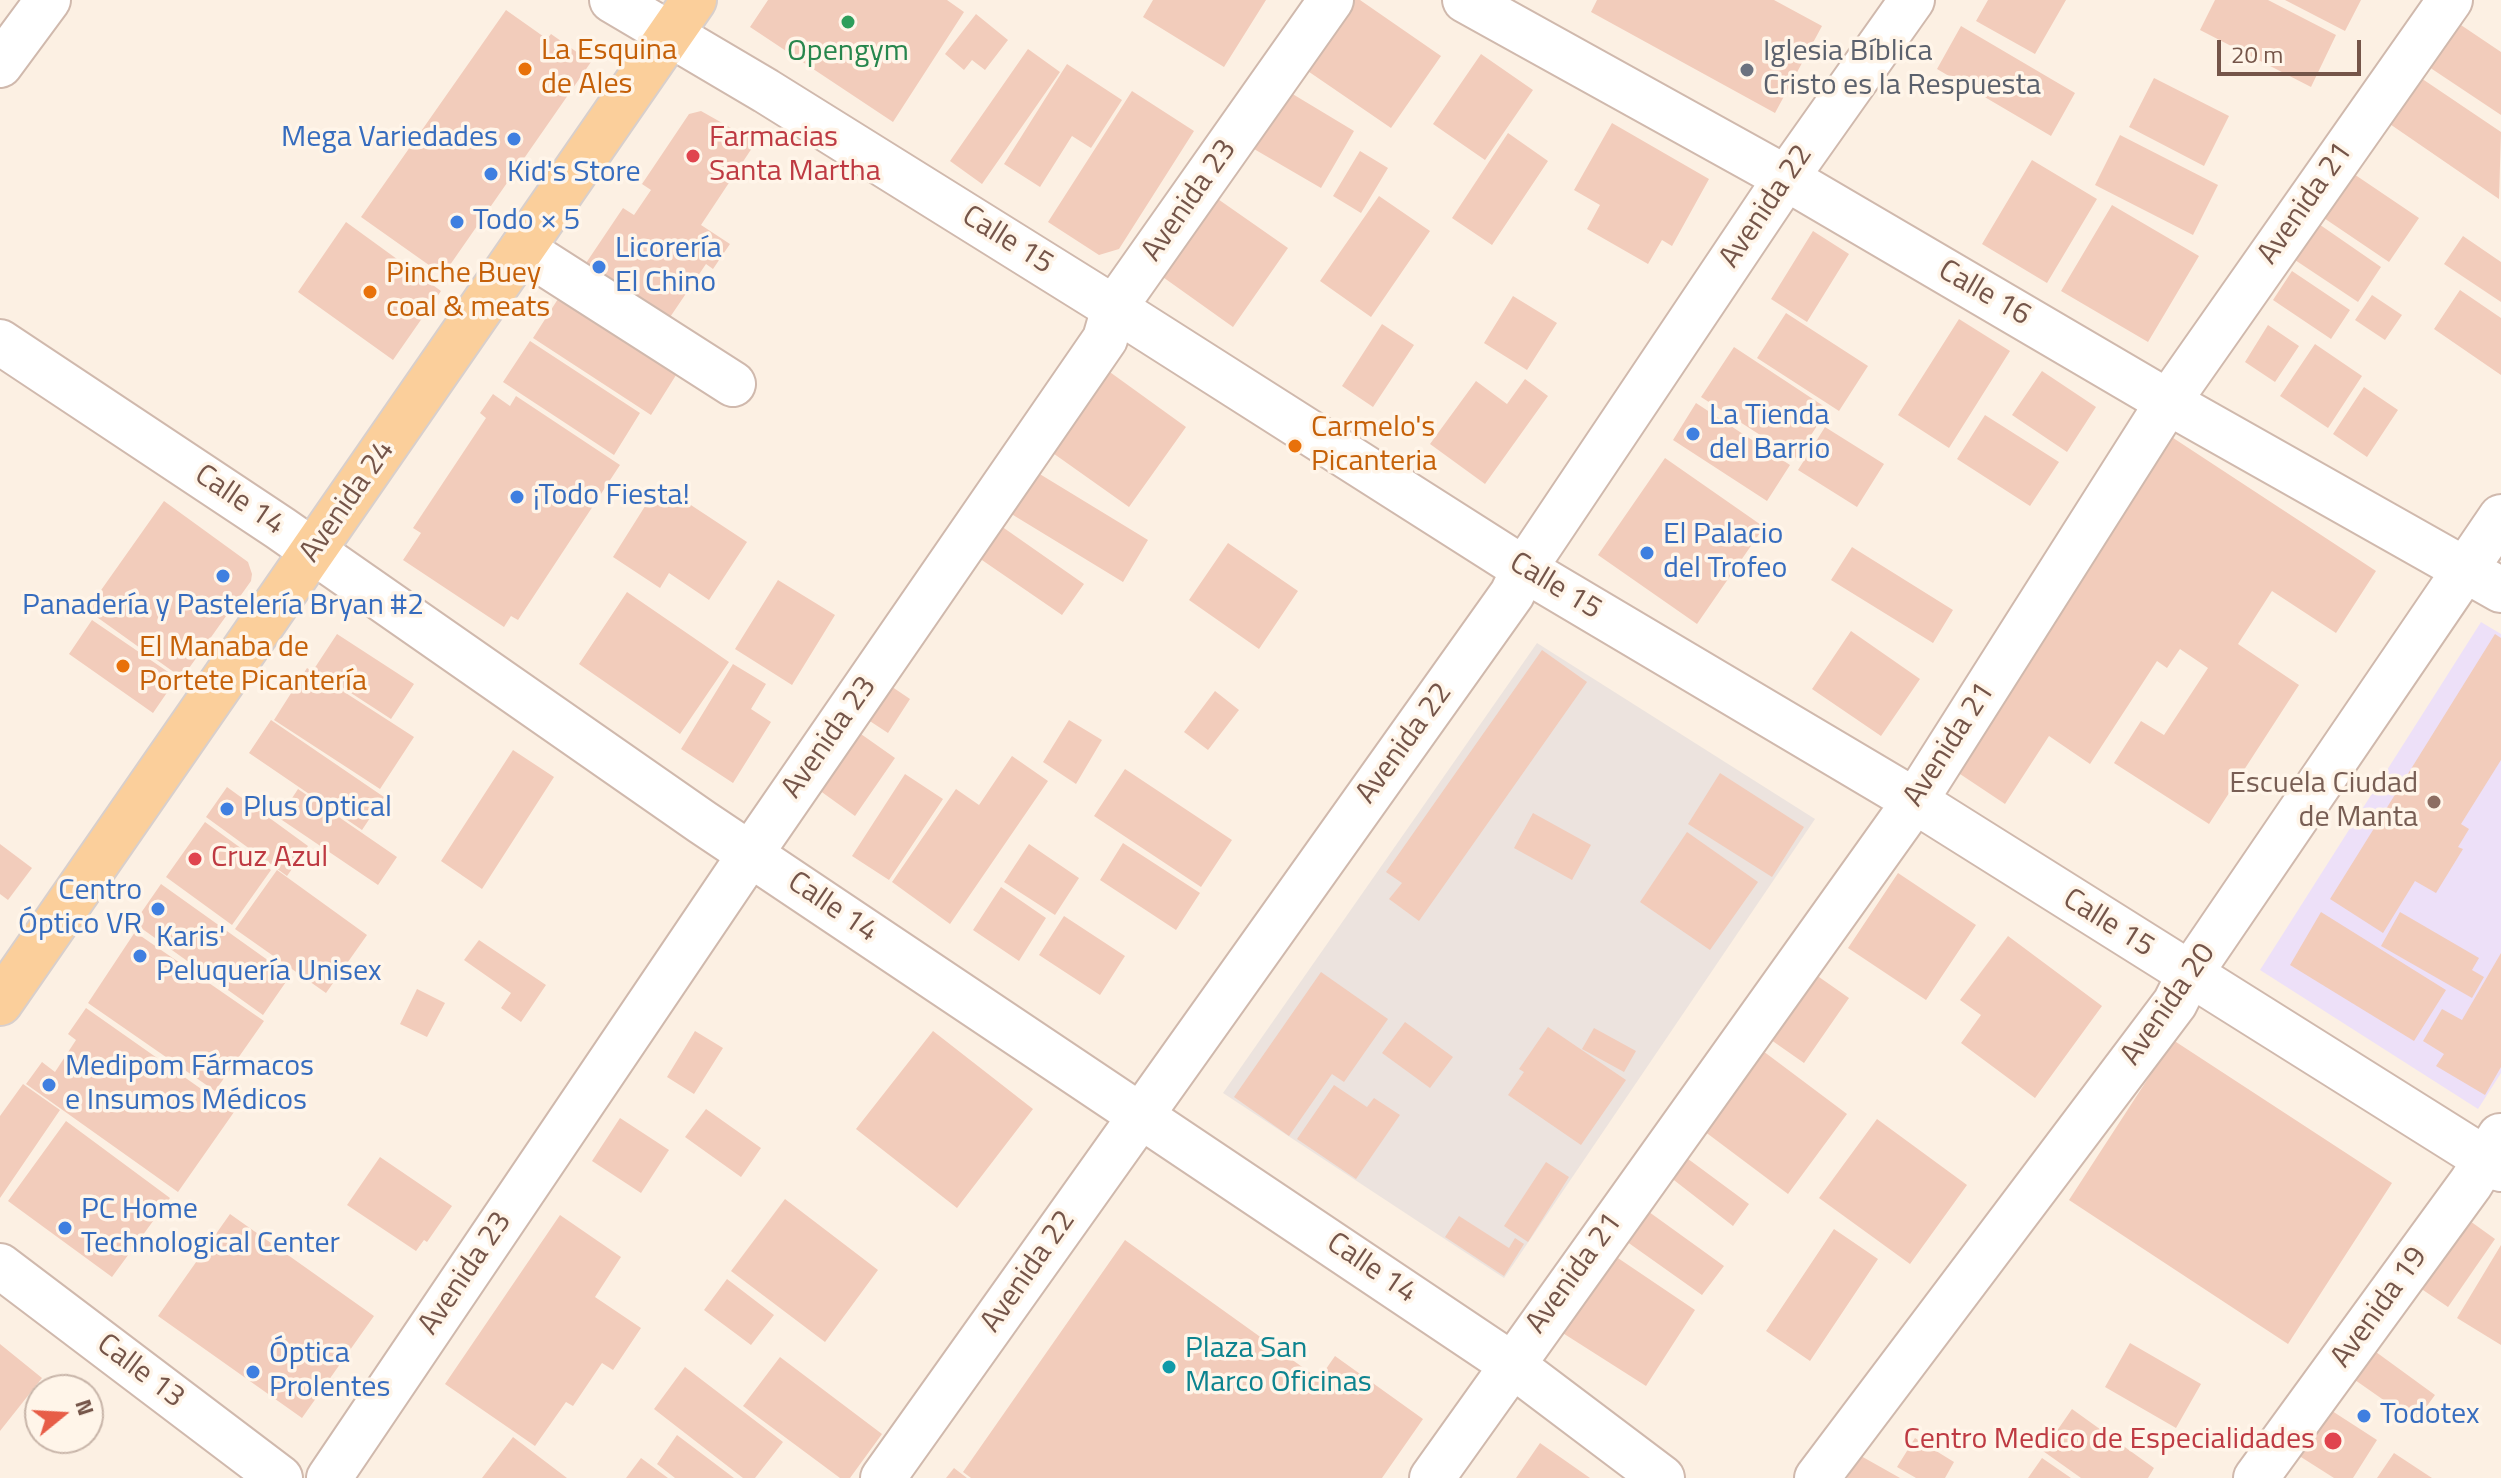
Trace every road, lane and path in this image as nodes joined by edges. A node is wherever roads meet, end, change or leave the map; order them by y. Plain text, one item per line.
1 (48, 0) edge
2 (612, 0) edge
3 (694, 0) edge
4 (1331, 0) edge
5 (1465, 0) edge
6 (1912, 0) edge
7 (2450, 0) edge
8 (670, 35) junction
9 (0, 65) edge
10 (1786, 178) junction
11 (522, 249) junction
12 (1114, 308) junction
13 (0, 342) edge
14 (733, 384) dead end
15 (2168, 402) junction
16 (2501, 517) edge
17 (314, 553) junction
18 (1524, 569) junction
19 (2483, 579) edge
20 (1915, 801) junction
21 (751, 853) junction
22 (2189, 975) junction
23 (0, 1003) edge
24 (1139, 1117) junction
25 (2496, 1154) edge
26 (0, 1266) edge
27 (1511, 1364) junction
28 (280, 1478) edge
29 (329, 1478) edge
30 (883, 1478) edge
31 (1432, 1478) edge
32 (1662, 1478) edge
33 (1817, 1478) edge
34 (2256, 1478) edge

1 - 9 street
2 - 8 street, Calle 15
3 - 8 main road, Avenida 24
4 - 12 street, Avenida 23
5 - 10 street, Calle 16
6 - 10 street, Avenida 22
7 - 15 street, Avenida 21
8 - 11 main road, Avenida 24
8 - 12 street, Calle 15
10 - 15 street, Calle 16
10 - 18 street, Avenida 22
11 - 14 street
11 - 17 main road, Avenida 24
12 - 18 street, Calle 15
12 - 21 street, Avenida 23
13 - 17 street, Calle 14
15 - 19 street, Calle 16
15 - 20 street, Avenida 21
16 - 19 street, Avenida 20
17 - 21 street, Calle 14
17 - 23 main road, Avenida 24
18 - 20 street, Calle 15
18 - 24 street, Avenida 22
19 - 22 street, Avenida 20
20 - 22 street, Calle 15
20 - 27 street, Avenida 21
21 - 24 street, Calle 14
21 - 29 street, Avenida 23
22 - 25 street, Calle 15
22 - 33 street, Avenida 20
24 - 27 street, Calle 14
24 - 30 street, Avenida 22
25 - 34 street, Avenida 19
26 - 28 street, Calle 13
27 - 31 street, Avenida 21
27 - 32 street, Calle 14

